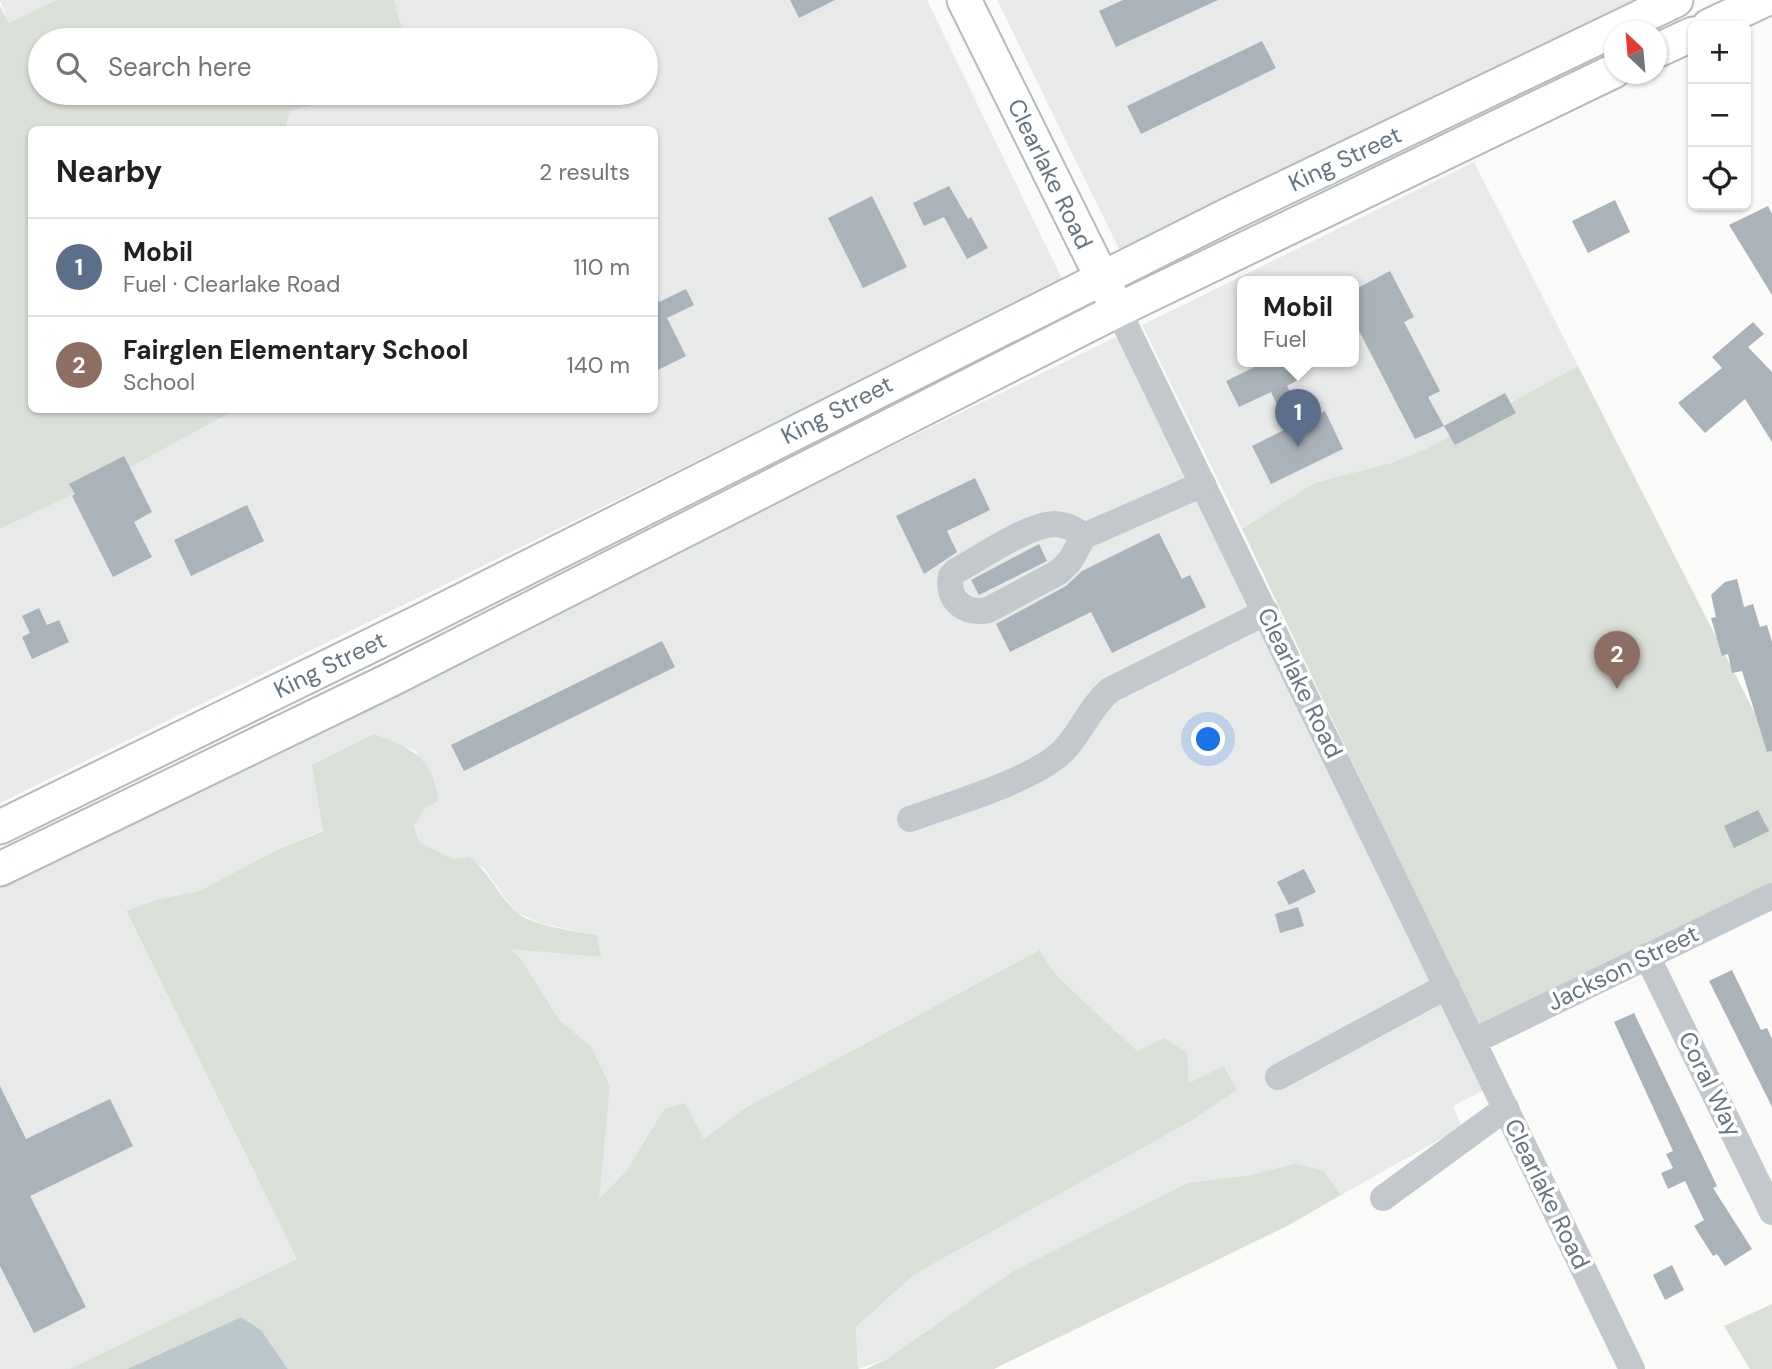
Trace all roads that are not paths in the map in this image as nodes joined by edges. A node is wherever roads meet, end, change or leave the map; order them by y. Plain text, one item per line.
1 (964, 0) edge
2 (1676, 0) edge
3 (1764, 0) edge
4 (1720, 21) edge
5 (1688, 36) edge
6 (1667, 46) edge
7 (1604, 76) edge
8 (1101, 277) junction
9 (1118, 310) junction
10 (1203, 484) junction
11 (625, 517) junction
12 (1084, 536) junction
13 (643, 551) junction
14 (1266, 612) junction
15 (421, 621) junction
16 (135, 804) junction
17 (910, 820) dead end
18 (0, 827) edge
19 (0, 869) edge
20 (1772, 895) edge
21 (1647, 956) junction
22 (1447, 986) junction
23 (1474, 1041) junction
24 (1278, 1077) dead end
25 (1506, 1108) junction
26 (1383, 1198) dead end
27 (1772, 1212) edge
28 (1632, 1369) edge

1 - 8 main road, Clearlake Road
2 - 8 main road, King Street
3 - 4 main road
5 - 6 main road
7 - 9 main road, King Street
8 - 9 main road, Clearlake Road
8 - 11 main road, King Street
9 - 10 street, Clearlake Road
9 - 13 main road, King Street
10 - 12 street
10 - 14 street, Clearlake Road
11 - 13 main road
11 - 15 main road, King Street
12 - 12 street
13 - 16 main road, King Street
14 - 17 street
14 - 22 street, Clearlake Road
15 - 16 main road
15 - 18 main road, King Street
16 - 19 main road, King Street
20 - 21 street, Jackson Street
21 - 23 street, Jackson Street
21 - 27 street, Coral Way
22 - 23 street, Clearlake Road
22 - 24 street
23 - 25 street, Clearlake Road
25 - 26 street
25 - 28 street, Clearlake Road

